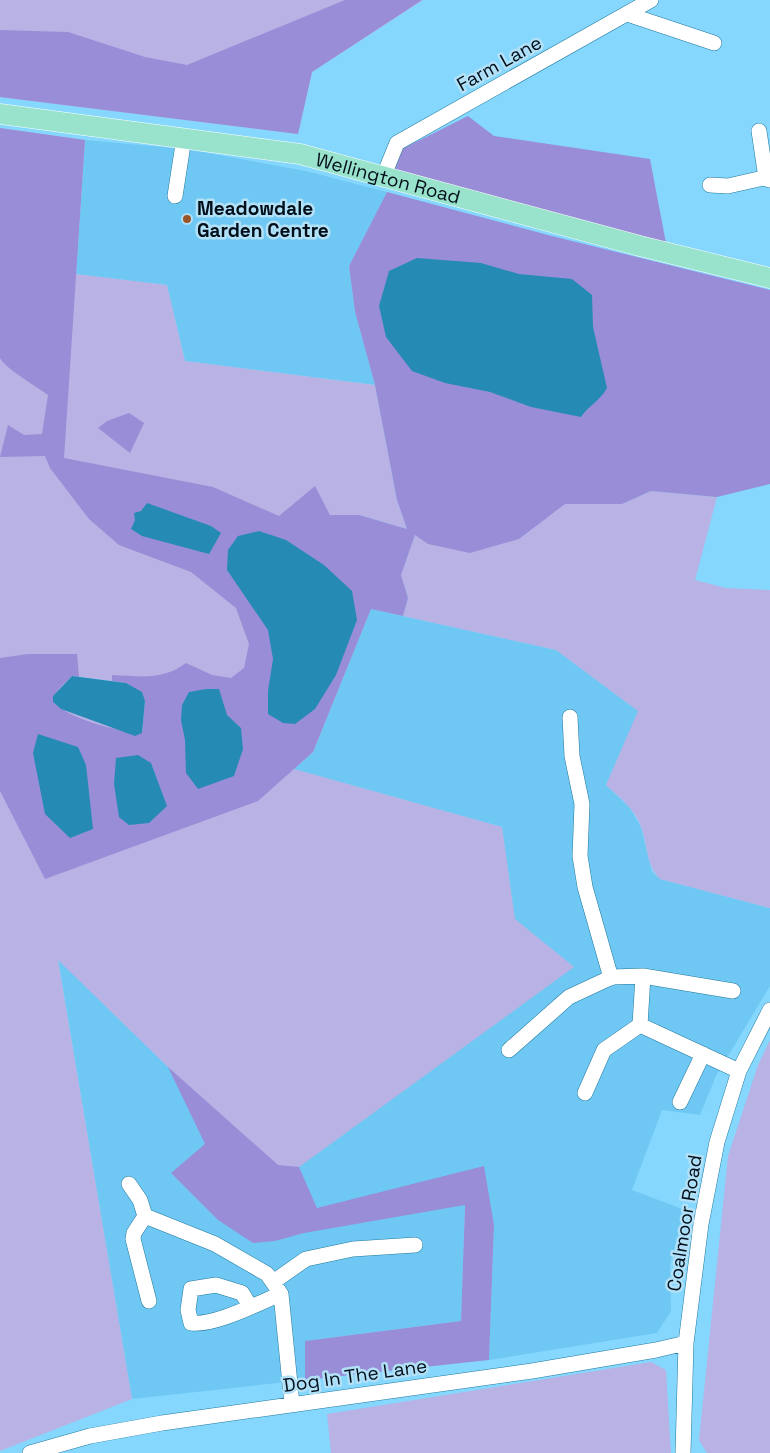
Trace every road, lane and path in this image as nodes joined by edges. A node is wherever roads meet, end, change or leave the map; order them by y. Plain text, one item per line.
1 (651, 0) edge
2 (627, 14) junction
3 (714, 43) dead end
4 (0, 114) edge
5 (759, 131) dead end
6 (184, 138) junction
7 (384, 175) junction
8 (768, 179) edge
9 (710, 185) dead end
10 (175, 196) dead end
11 (770, 278) edge
12 (570, 716) dead end
13 (643, 976) junction
14 (611, 978) junction
15 (733, 991) dead end
16 (770, 1010) edge
17 (640, 1025) junction
18 (509, 1050) dead end
19 (703, 1054) junction
20 (739, 1071) junction
21 (585, 1093) dead end
22 (680, 1102) dead end
23 (128, 1184) dead end
24 (145, 1216) junction
25 (415, 1245) dead end
26 (277, 1288) junction
27 (149, 1301) dead end
28 (250, 1306) dead end
29 (686, 1343) junction
30 (292, 1404) junction
31 (30, 1453) edge
32 (683, 1453) edge

1 - 2 street, Farm Lane
2 - 3 street
2 - 7 street, Farm Lane
4 - 6 main road, Wellington Road
5 - 8 street
6 - 7 main road, Wellington Road
6 - 10 street
7 - 11 main road, Wellington Road
8 - 9 street
12 - 14 street
13 - 14 street
13 - 15 street
13 - 17 street
14 - 18 street
16 - 20 street, Coalmoor Road
17 - 19 street
17 - 21 street
19 - 20 street
19 - 22 street
20 - 29 street, Coalmoor Road
23 - 24 street
24 - 26 street
24 - 27 street
25 - 26 street
26 - 28 street
26 - 30 street
29 - 30 street, Dog In The Lane
29 - 32 street, Coalmoor Road
30 - 31 street, Dog In The Lane

